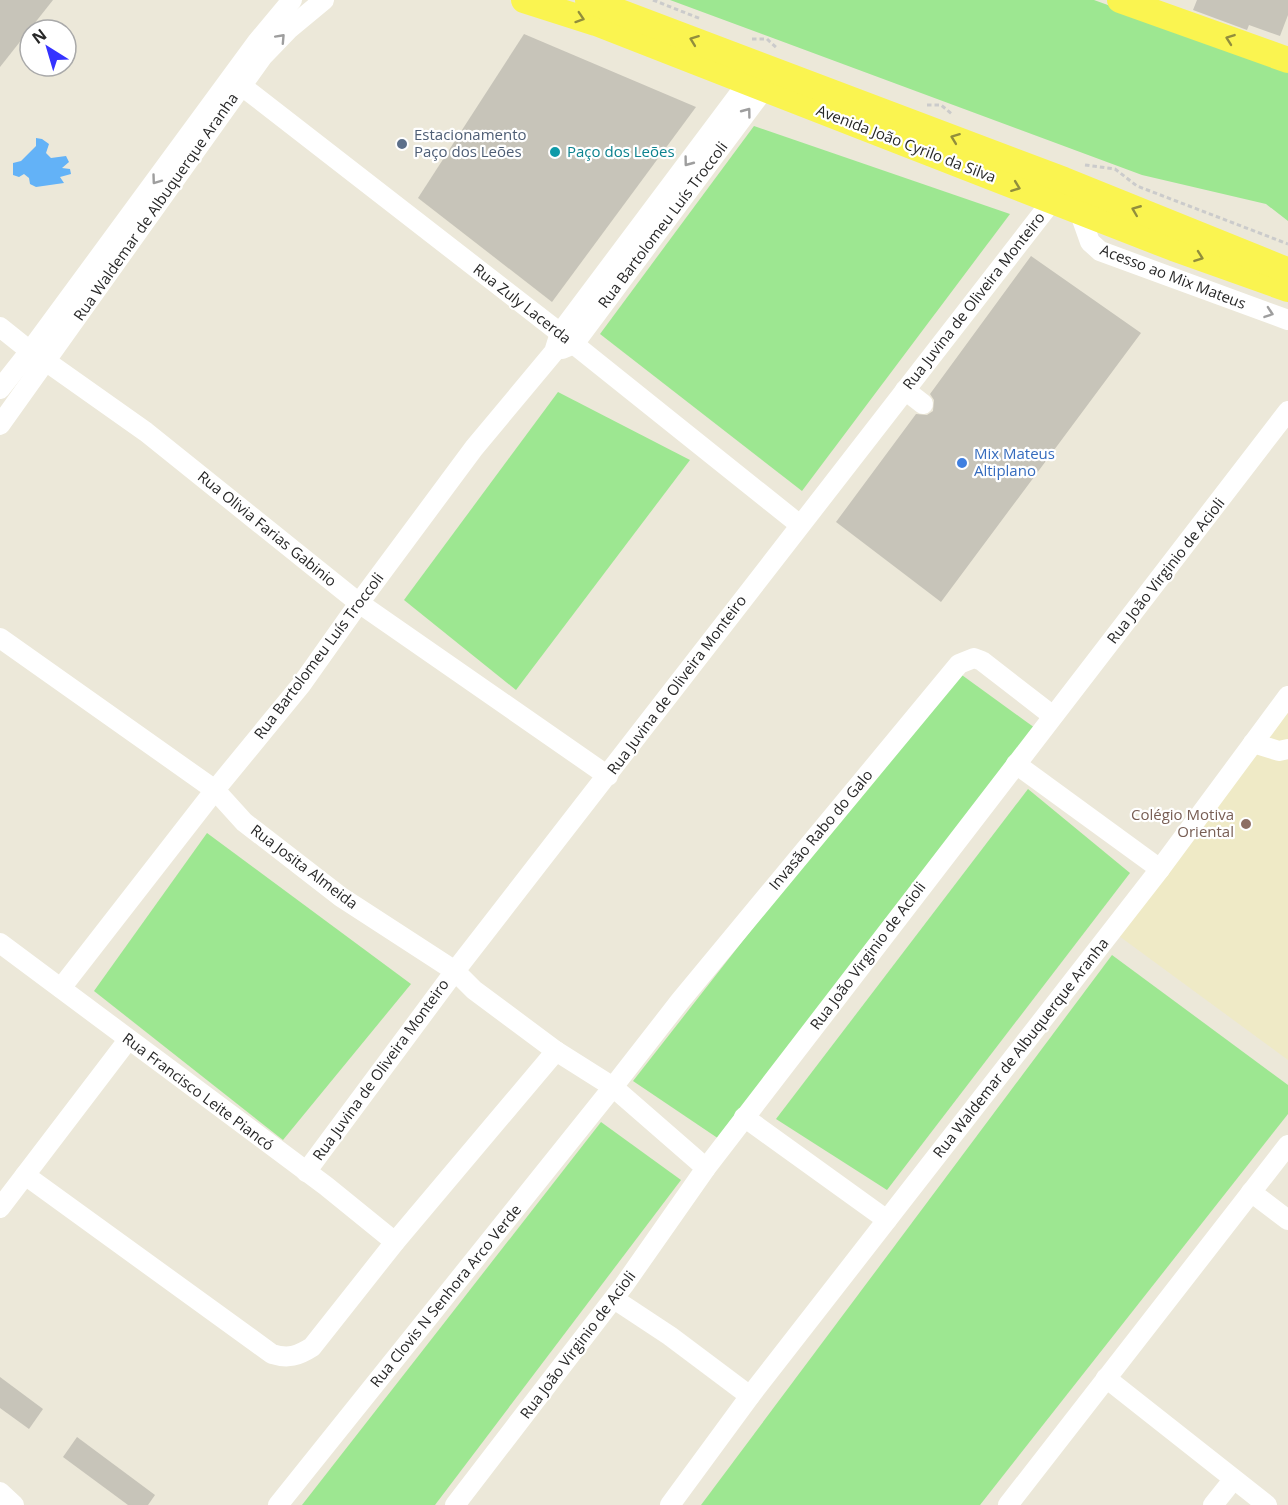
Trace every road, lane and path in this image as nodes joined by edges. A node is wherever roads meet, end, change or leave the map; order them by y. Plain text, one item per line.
1 (292, 0) edge
2 (324, 0) edge
3 (524, 0) edge
4 (588, 0) edge
5 (1119, 0) edge
6 (1288, 60) edge
7 (757, 85) junction
8 (242, 86) junction
9 (1052, 201) junction
10 (1079, 211) junction
11 (1288, 271) edge
12 (1288, 289) edge
13 (1288, 320) edge
14 (0, 327) edge
15 (563, 343) junction
16 (38, 356) junction
17 (0, 389) edge
18 (905, 390) junction
19 (923, 404) dead end
20 (1288, 411) edge
21 (0, 425) edge
22 (800, 525) junction
23 (359, 603) junction
24 (0, 638) edge
25 (1288, 696) edge
26 (1053, 716) junction
27 (1253, 743) junction
28 (1288, 749) edge
29 (1016, 764) junction
30 (608, 776) junction
31 (215, 790) junction
32 (1160, 869) junction
33 (0, 943) edge
34 (454, 971) junction
35 (61, 988) junction
36 (128, 1040) junction
37 (556, 1051) junction
38 (613, 1087) junction
39 (744, 1118) junction
40 (1288, 1145) edge
41 (706, 1168) junction
42 (306, 1172) junction
43 (25, 1175) junction
44 (1251, 1192) junction
45 (0, 1208) edge
46 (887, 1220) junction
47 (1288, 1220) edge
48 (395, 1242) junction
49 (614, 1299) junction
50 (1106, 1378) junction
51 (750, 1396) junction
52 (1233, 1479) junction
53 (0, 1491) edge
54 (14, 1505) edge
55 (278, 1505) edge
56 (455, 1505) edge
57 (670, 1505) edge
58 (1008, 1505) edge
59 (1213, 1505) edge
60 (1267, 1505) edge

1 -> 16 street
8 -> 2 street, Rua Waldemar de Albuquerque Aranha
3 -> 7 main road, Avenida João Cyrilo da Silva
11 -> 4 main road, Avenida João Cyrilo da Silva
6 -> 5 main road
7 -> 9 main road, Avenida João Cyrilo da Silva
7 - 15 street, Rua Bartolomeu Luís Troccoli
8 - 15 street, Rua Zuly Lacerda
8 - 16 street, Rua Waldemar de Albuquerque Aranha
9 - 10 main road, Avenida João Cyrilo da Silva
9 - 18 street, Rua Juvina de Oliveira Monteiro
10 -> 12 main road, Avenida João Cyrilo da Silva
10 -> 13 street, Acesso ao Mix Mateus
14 - 16 street, Rua Olivia Farias Gabinio
15 - 22 street, Rua Zuly Lacerda
15 - 23 street, Rua Bartolomeu Luís Troccoli
16 - 17 street
16 - 21 street, Rua Waldemar de Albuquerque Aranha
16 - 23 street, Rua Olivia Farias Gabinio
18 - 19 street
18 - 22 street, Rua Juvina de Oliveira Monteiro
20 - 26 street, Rua João Virginio de Acioli
22 - 30 street, Rua Juvina de Oliveira Monteiro
23 - 30 street, Rua Olivia Farias Gabinio
23 - 31 street, Rua Bartolomeu Luís Troccoli
24 - 31 street, Rua Josita Almeida
25 - 27 street, Rua Waldemar de Albuquerque Aranha
26 - 29 street, Rua João Virginio de Acioli
26 - 38 street, Invasão Rabo do Galo
27 - 28 street
27 - 32 street, Rua Waldemar de Albuquerque Aranha
29 - 32 street
29 - 39 street, Rua João Virginio de Acioli
30 - 34 street, Rua Juvina de Oliveira Monteiro
31 - 34 street, Rua Josita Almeida
31 - 35 street, Rua Bartolomeu Luís Troccoli
32 - 46 street, Rua Waldemar de Albuquerque Aranha
33 - 35 street, Rua Francisco Leite Piancó
34 - 37 street, Rua Josita Almeida
34 - 42 street, Rua Juvina de Oliveira Monteiro
35 - 36 street, Rua Francisco Leite Piancó
36 - 42 street, Rua Francisco Leite Piancó
36 - 43 street
37 - 38 street, Rua Josita Almeida
37 - 48 street
38 - 41 street, Rua Josita Almeida
38 - 55 street, Rua Clovis N Senhora Arco Verde
39 - 41 street, Rua João Virginio de Acioli
39 - 46 street
40 - 44 street
41 - 49 street, Rua João Virginio de Acioli
42 - 48 street, Rua Francisco Leite Piancó
43 - 45 street
43 - 48 street
44 - 47 street
44 - 50 street
46 - 51 street, Rua Waldemar de Albuquerque Aranha
49 - 51 street
49 - 56 street, Rua João Virginio de Acioli
50 - 52 street
50 - 58 street
51 - 57 street, Rua Waldemar de Albuquerque Aranha
52 - 59 street
52 - 60 street
53 - 54 street

